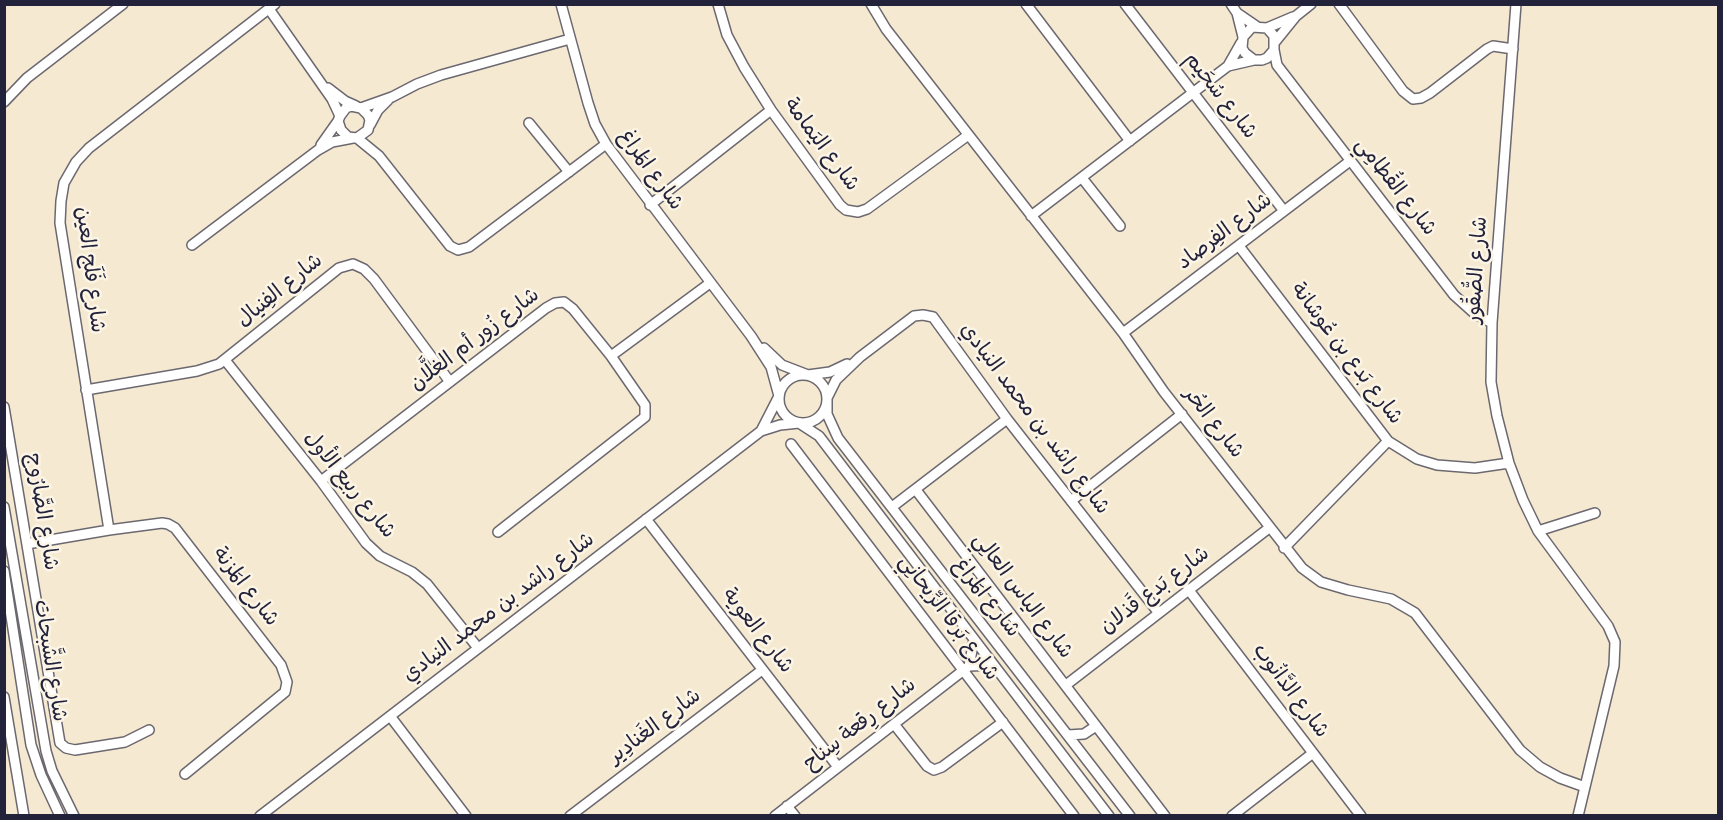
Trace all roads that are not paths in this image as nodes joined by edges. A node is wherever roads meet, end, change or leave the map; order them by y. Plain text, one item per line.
1 (123, 4) edge
2 (561, 4) edge
3 (718, 4) edge
4 (872, 4) edge
5 (1026, 4) edge
6 (1125, 4) edge
7 (1231, 4) edge
8 (1311, 4) edge
9 (1339, 4) edge
10 (1516, 4) edge
11 (272, 7) edge
12 (1237, 13) junction
13 (1296, 16) junction
14 (1262, 27) junction
15 (570, 39) junction
16 (1242, 40) junction
17 (1275, 46) junction
18 (1514, 48) junction
19 (1258, 60) junction
20 (1277, 65) junction
21 (1228, 66) junction
22 (320, 80) junction
23 (1193, 93) junction
24 (392, 97) junction
25 (4, 102) edge
26 (359, 107) junction
27 (771, 110) junction
28 (339, 119) junction
29 (529, 123) dead end
30 (369, 127) junction
31 (967, 136) junction
32 (355, 138) junction
33 (1130, 141) junction
34 (606, 144) junction
35 (318, 150) junction
36 (379, 156) junction
37 (1350, 160) junction
38 (569, 172) junction
39 (1082, 178) junction
40 (651, 205) junction
41 (1284, 211) junction
42 (1031, 216) junction
43 (1120, 226) dead end
44 (192, 245) dead end
45 (1239, 246) junction
46 (710, 283) junction
47 (1492, 323) junction
48 (1123, 333) junction
49 (751, 336) junction
50 (611, 356) junction
51 (860, 357) junction
52 (225, 360) junction
53 (808, 375) junction
54 (450, 382) junction
55 (86, 390) junction
56 (779, 396) junction
57 (827, 398) junction
58 (4, 406) edge
59 (1182, 414) junction
60 (1007, 419) junction
61 (799, 423) junction
62 (761, 431) junction
63 (1388, 441) junction
64 (791, 444) dead end
65 (1509, 463) junction
66 (321, 481) junction
67 (916, 490) junction
68 (1071, 501) junction
69 (4, 507) edge
70 (892, 507) junction
71 (1595, 513) dead end
72 (646, 519) junction
73 (1269, 528) junction
74 (109, 530) junction
75 (1538, 531) junction
76 (498, 532) dead end
77 (27, 544) junction
78 (1284, 548) junction
79 (4, 571) edge
80 (1188, 589) junction
81 (1158, 612) junction
82 (974, 640) junction
83 (478, 648) junction
84 (994, 665) junction
85 (966, 668) junction
86 (762, 670) junction
87 (48, 678) junction
88 (33, 680) junction
89 (1066, 685) junction
90 (4, 697) edge
91 (390, 716) junction
92 (1003, 722) junction
93 (894, 724) junction
94 (1096, 726) junction
95 (149, 730) dead end
96 (1088, 732) junction
97 (1068, 735) junction
98 (1313, 753) junction
99 (1083, 754) junction
100 (838, 767) junction
101 (185, 774) dead end
102 (1585, 787) junction
103 (787, 806) junction
104 (24, 816) edge
105 (60, 816) edge
106 (74, 816) edge
107 (260, 816) edge
108 (466, 816) edge
109 (570, 816) edge
110 (775, 816) edge
111 (795, 816) edge
112 (1074, 816) edge
113 (1109, 816) edge
114 (1130, 816) edge
115 (1165, 816) edge
116 (1232, 816) edge
117 (1361, 816) edge
118 (1578, 816) edge

1 - 25 street
2 - 15 street, شارع المَراغ
3 - 27 street, شارع اليَمامة
4 - 31 street, شارع الحُر
5 - 33 street
6 - 23 street, شارع سُحَيم
7 - 12 street
8 - 13 street
9 - 18 street
10 - 18 street, شارع الصُّقُور
11 - 22 street
11 - 55 street, شارع فَلَج العين
12 - 14 street
12 - 16 street
13 - 14 street
13 - 17 street
14 - 16 street
14 - 17 street
15 - 24 street
15 - 34 street, شارع المَراغ
16 - 19 street
16 - 21 street
17 - 19 street
17 - 20 street, شارع القُطامِي
18 - 47 street, شارع الصُّقُور
19 - 20 street
19 - 21 street
20 - 37 street, شارع القُطامِي
21 - 23 street
22 - 26 street
22 - 28 street
23 - 33 street
23 - 41 street, شارع سُحَيم
24 - 26 street
24 - 30 street
26 - 28 street
26 - 30 street
27 - 31 street, شارع اليَمامة
27 - 40 street
28 - 32 street
28 - 35 street
29 - 38 street
30 - 32 street
30 - 36 street
31 - 42 street, شارع الحُر
32 - 35 street
32 - 36 street
33 - 39 street
34 - 38 street
34 - 40 street, شارع المَراغ
35 - 44 street
36 - 38 street
37 - 41 street, شارع الفِرصاد
37 - 47 street, شارع القُطامِي
39 - 42 street
39 - 43 street
40 - 46 street, شارع المَراغ
41 - 45 street, شارع الفِرصاد
42 - 48 street, شارع الحُر
45 - 48 street, شارع الفِرصاد
45 - 63 street, شارع بَدع بن عُوشانة
46 - 49 street, شارع المَراغ
46 - 50 street
47 - 65 street, شارع الصُّقُور
48 - 59 street, شارع الحُر
49 - 53 street, شارع المَراغ
49 - 56 street, شارع المَراغ
50 - 54 street, شارع زُور أم الغلَّان
50 - 76 street, شارع زُور أم الغلَّان
51 - 53 street, شارع راشد بن محمد النيادي
51 - 57 street, شارع راشد بن محمد النيادي
51 - 60 street, شارع راشد بن محمد النيادي
52 - 54 street, شارع الفِنيال
52 - 55 street, شارع الفِنيال
52 - 66 street, شارع ربيع الأول
53 - 56 street
53 - 57 street
54 - 66 street, شارع زُور أم الغلَّان
55 - 74 street, شارع فَلَج العين
56 - 61 street
56 - 62 street, شارع راشد بن محمد النيادي
57 - 61 street
57 - 70 street, شارع المَراغ
58 - 77 street, شارع الصَّارُوج
59 - 68 street
59 - 73 street, شارع الحُر
60 - 67 street
60 - 68 street, شارع راشد بن محمد النيادي
61 - 62 street, شارع راشد بن محمد النيادي
61 - 82 street, شارع المَراغ
62 - 72 street, شارع راشد بن محمد النيادي
63 - 65 street, شارع بَدع بن عُوشانة
63 - 78 street
64 - 85 street, شارع بَرقا الرِّيحانِي
65 - 75 street, شارع الصُّقُور
66 - 83 street, شارع ربيع الأول
67 - 70 street
67 - 89 street, شارع الياس العالِي
68 - 81 street, شارع راشد بن محمد النيادي
69 - 88 street, شارع الشَّبحات
70 - 97 street, شارع المَراغ
71 - 75 street
72 - 83 street, شارع راشد بن محمد النيادي
72 - 86 street, شارع العوية
73 - 78 street, شارع الحُر
73 - 80 street, شارع بَدع قَذلان
74 - 77 street, شارع المَزنة
74 - 101 street, شارع المَزنة
75 - 102 street, شارع الصُّقُور
77 - 87 street, شارع الصَّارُوج
78 - 102 street, شارع الحُر
79 - 105 street, شارع الشَّبحات
80 - 81 street, شارع بَدع قَذلان
80 - 98 street, شارع الدَّانُوب
81 - 89 street, شارع بَدع قَذلان
82 - 84 street, شارع المَراغ
82 - 85 street
83 - 91 street, شارع راشد بن محمد النيادي
84 - 85 street
84 - 113 street, شارع المَراغ
85 - 92 street, شارع بَرقا الرِّيحانِي
85 - 93 street, شارع رِقعة سِناح
86 - 100 street, شارع العوية
86 - 109 street, شارع الغَنادِير
87 - 88 street
87 - 95 street, شارع الصَّارُوج
88 - 106 street, شارع الشَّبحات
89 - 94 street, شارع الياس العالِي
90 - 104 street
91 - 107 street, شارع راشد بن محمد النيادي
91 - 108 street
92 - 93 street
92 - 112 street, شارع بَرقا الرِّيحانِي
93 - 100 street, شارع رِقعة سِناح
94 - 96 street
94 - 115 street, شارع الياس العالِي
96 - 97 street
96 - 99 street
97 - 99 street, شارع المَراغ
98 - 116 street
98 - 117 street, شارع الدَّانُوب
99 - 114 street, شارع المَراغ
100 - 103 street, شارع رِقعة سِناح
102 - 118 street, شارع الصُّقُور
103 - 110 street, شارع رِقعة سِناح
103 - 111 street

